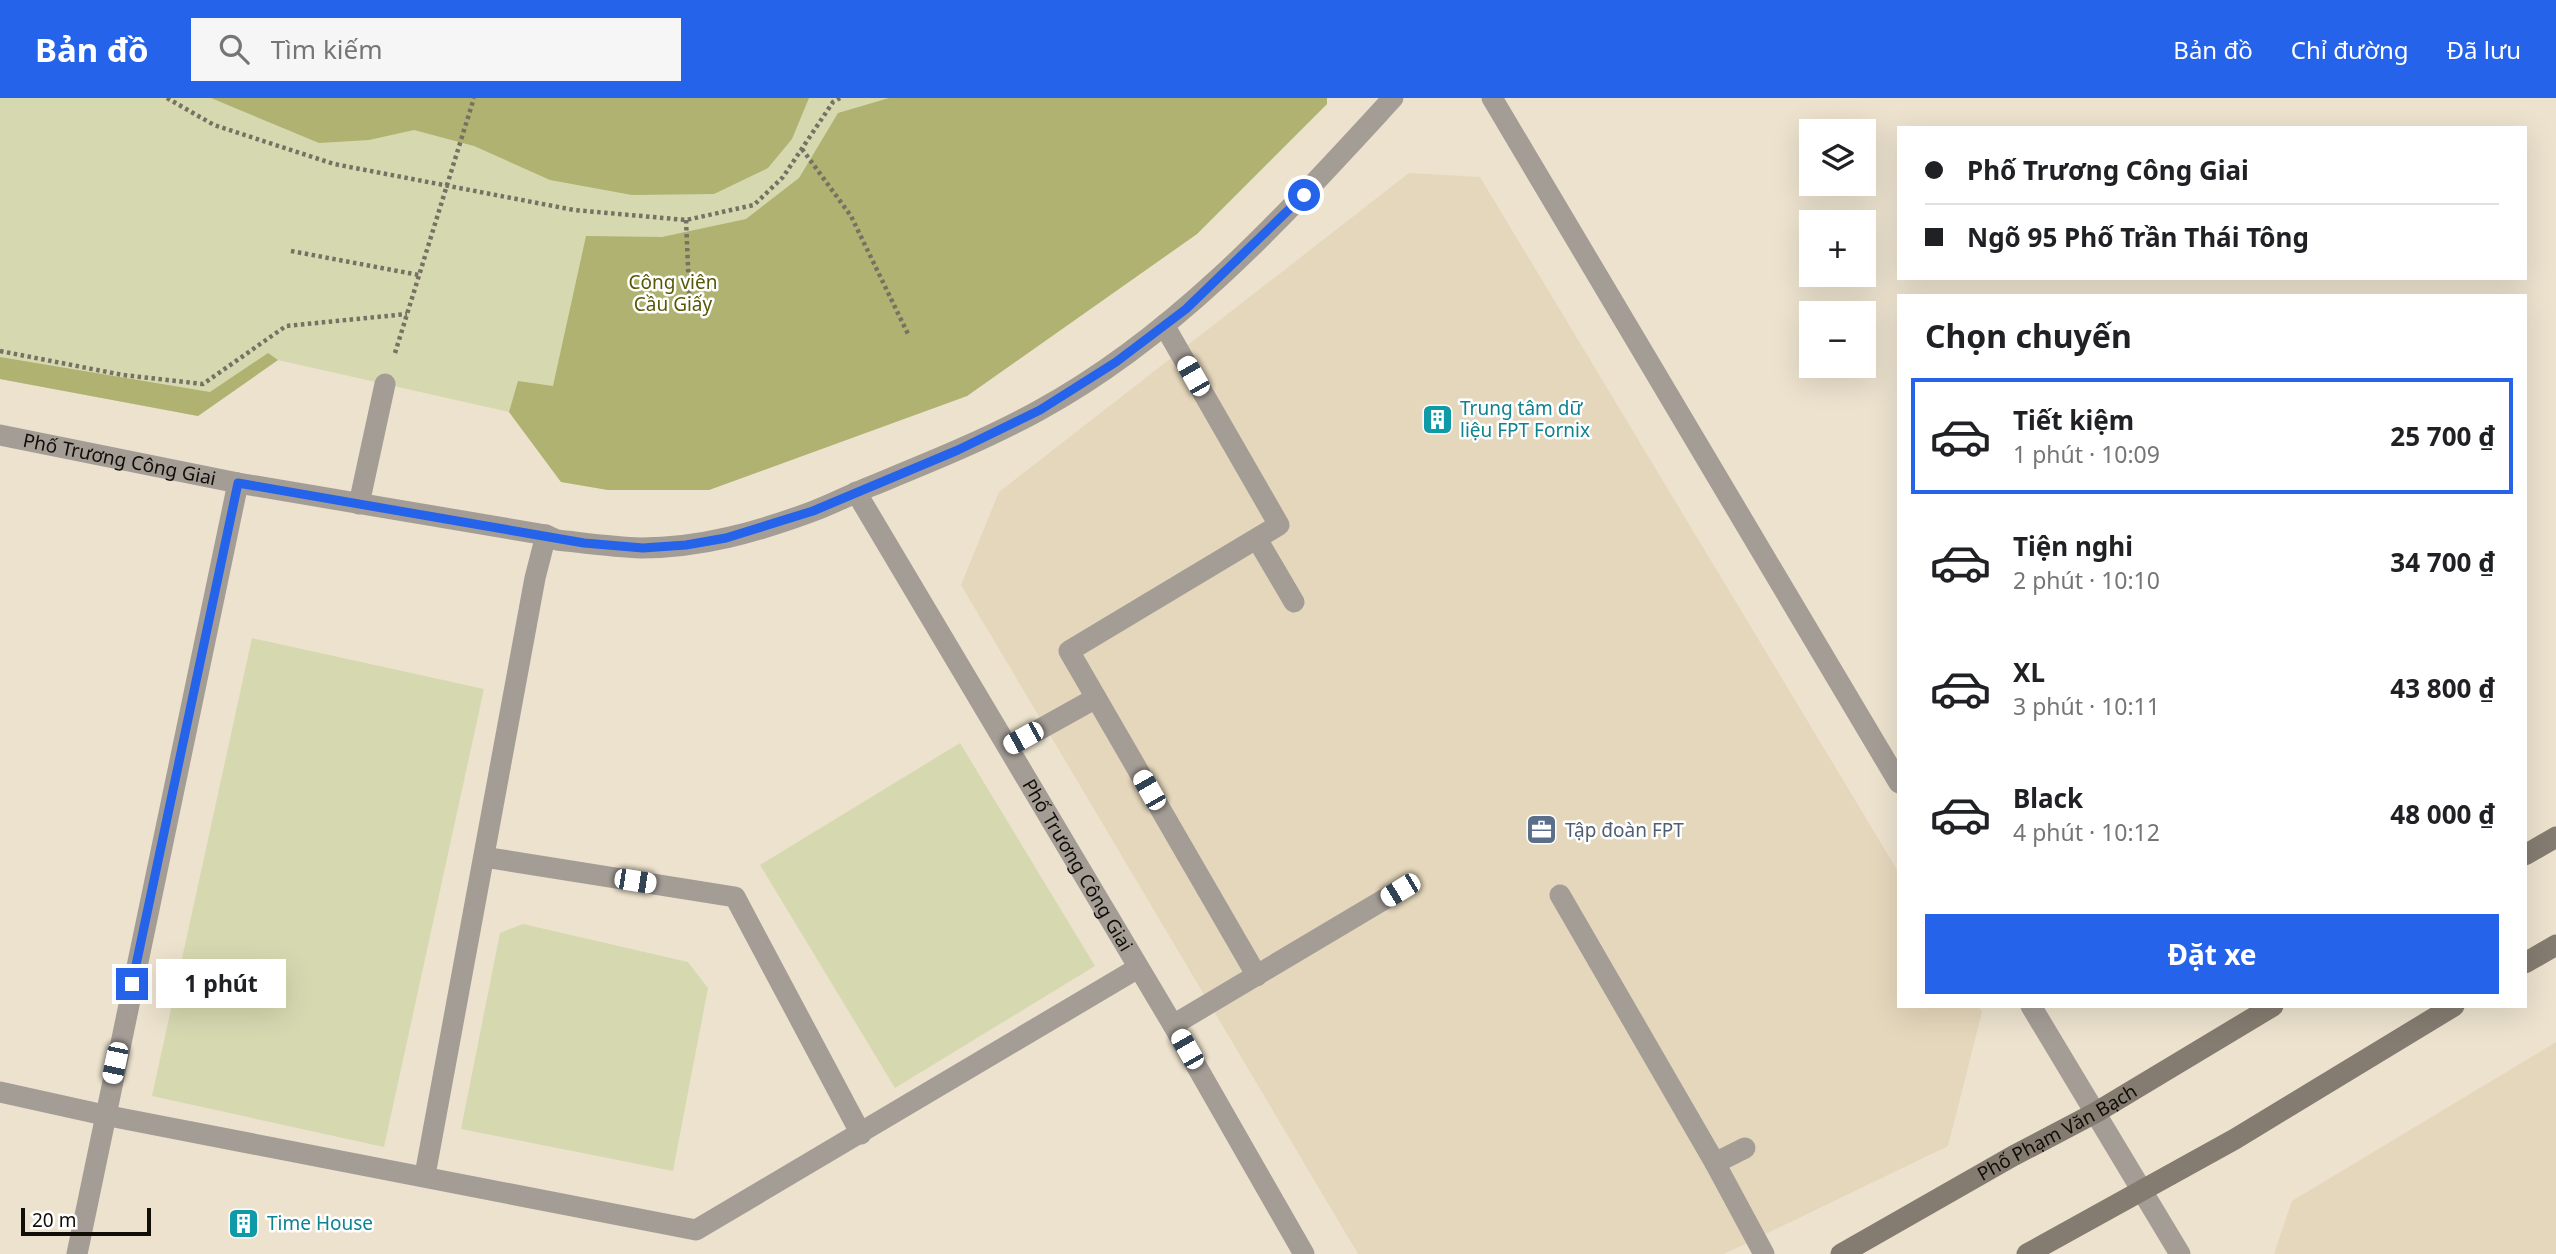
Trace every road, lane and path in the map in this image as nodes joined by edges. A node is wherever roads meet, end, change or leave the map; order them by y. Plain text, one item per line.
1 (167, 98) edge
2 (474, 98) edge
3 (840, 98) edge
4 (1393, 98) edge
5 (1492, 98) edge
6 (802, 149) junction
7 (446, 186) junction
8 (686, 220) junction
9 (291, 251) dead end
10 (419, 275) junction
11 (690, 313) dead end
12 (407, 314) junction
13 (1164, 325) junction
14 (908, 334) dead end
15 (0, 351) edge
16 (385, 384) joint
17 (0, 435) edge
18 (238, 483) junction
19 (856, 492) junction
20 (359, 504) junction
21 (546, 535) junction
22 (1257, 539) junction
23 (1294, 603) dead end
24 (1096, 698) junction
25 (1008, 747) junction
26 (1897, 780) edge
27 (2556, 837) edge
28 (2527, 854) edge
29 (484, 857) junction
30 (1400, 890) dead end
31 (1560, 895) dead end
32 (2556, 945) edge
33 (2527, 962) edge
34 (1138, 968) junction
35 (1257, 976) junction
36 (2032, 1008) edge
37 (2270, 1008) edge
38 (2451, 1008) edge
39 (1174, 1025) junction
40 (0, 1092) edge
41 (2095, 1113) junction
42 (104, 1115) junction
43 (861, 1134) junction
44 (1745, 1148) dead end
45 (1715, 1163) junction
46 (425, 1175) junction
47 (2141, 1190) junction
48 (1296, 1250) edge
49 (77, 1254) edge
50 (1764, 1254) edge
51 (1841, 1254) edge
52 (2027, 1254) edge
53 (2180, 1254) edge

1 - 7 path
2 - 7 path
3 - 6 path
4 - 13 street, Phố Trương Công Giai
5 - 26 street
6 - 8 path
6 - 14 path
7 - 8 path
7 - 10 path
8 - 11 path
9 - 10 path
10 - 12 path
12 - 15 path
12 - 16 path
13 - 19 street, Phố Trương Công Giai
13 - 22 street
16 - 20 street
17 - 18 street, Phố Trương Công Giai
18 - 20 street, Phố Trương Công Giai
18 - 42 street
19 - 21 street, Phố Trương Công Giai
19 - 25 street, Phố Trương Công Giai
20 - 21 street, Phố Trương Công Giai
21 - 29 street
22 - 23 street
22 - 24 street
24 - 25 street
24 - 35 street
25 - 34 street, Phố Trương Công Giai
27 - 28 main road
29 - 43 street
29 - 46 street
30 - 35 street
31 - 45 street
32 - 33 main road
34 - 39 street, Phố Trương Công Giai
34 - 43 street
35 - 39 street
36 - 41 street
37 - 41 main road, Phố Phạm Văn Bạch
38 - 47 main road
39 - 48 street, Phố Trương Công Giai
40 - 42 street
41 - 47 street
41 - 51 main road, Phố Phạm Văn Bạch
42 - 46 street
42 - 49 street
43 - 46 street
44 - 45 street
45 - 50 street
47 - 52 main road
47 - 53 street

